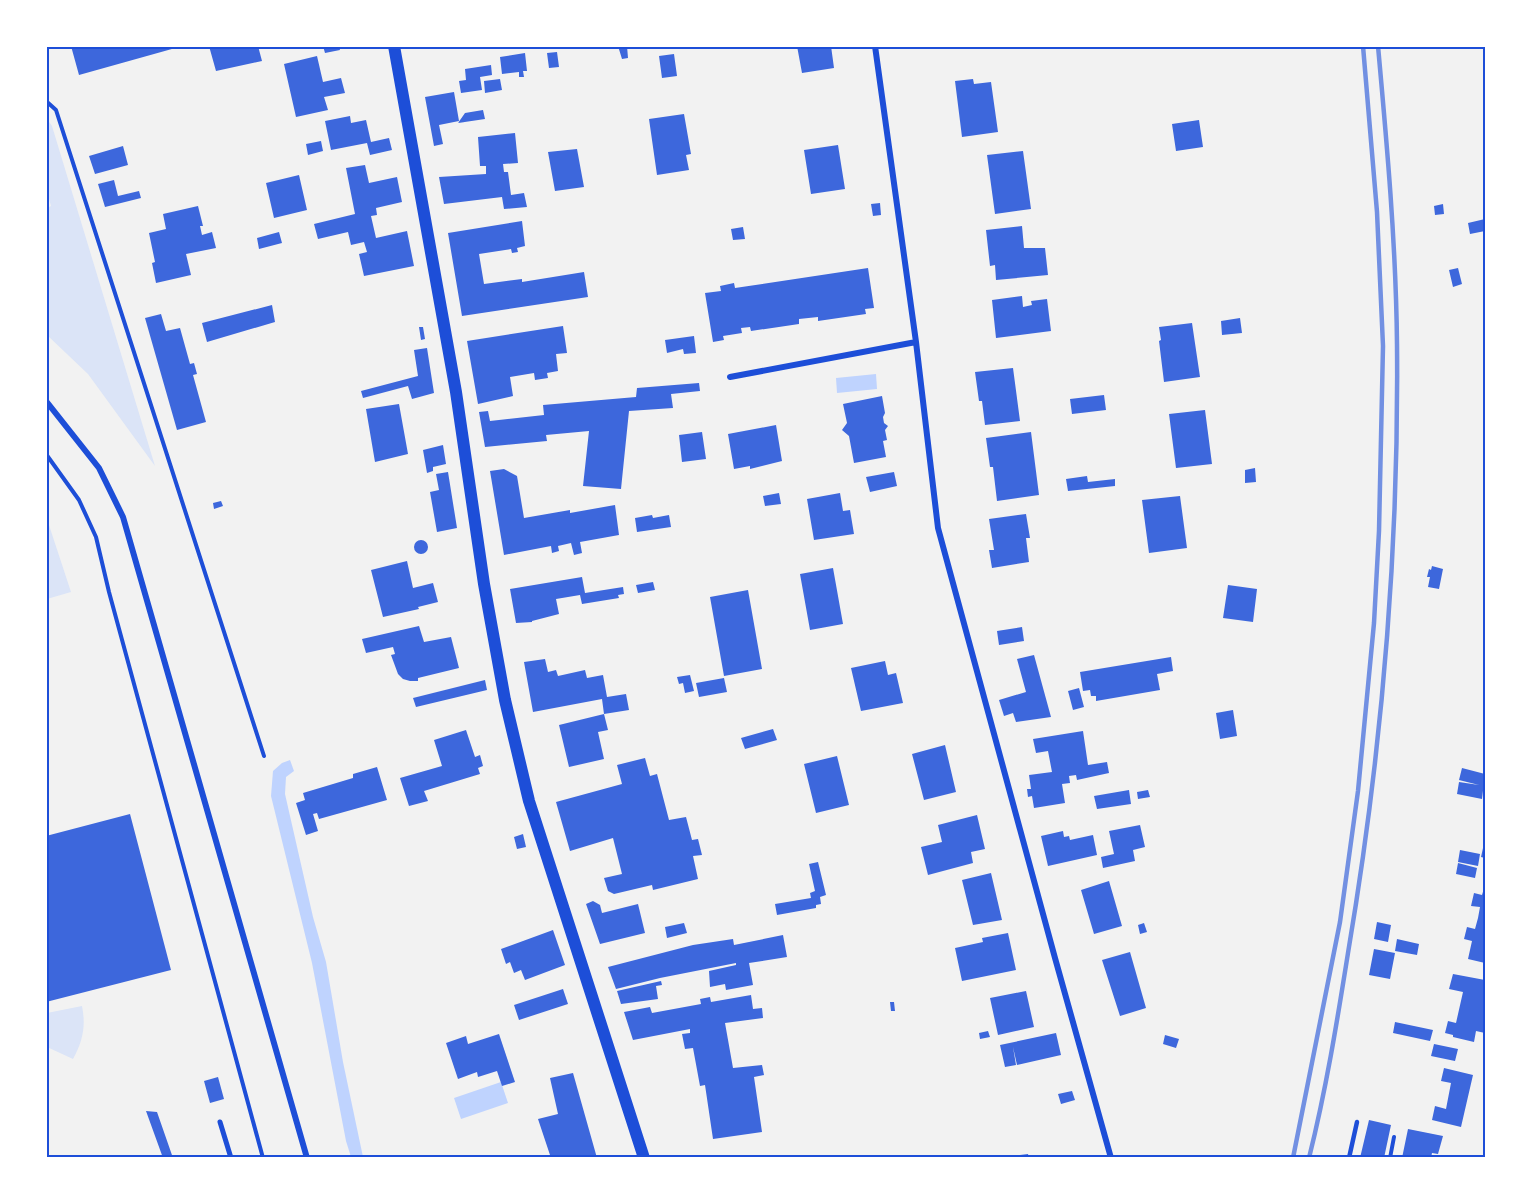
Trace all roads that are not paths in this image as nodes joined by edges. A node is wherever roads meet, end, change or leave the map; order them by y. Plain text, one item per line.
1 (394, 46) edge
2 (875, 46) edge
3 (916, 342) junction
4 (730, 377) dead end
5 (46, 401) edge
6 (220, 1122) dead end
7 (1357, 1122) dead end
8 (231, 1158) edge
9 (307, 1158) edge
10 (644, 1158) edge
11 (1111, 1158) edge
12 (1349, 1158) edge

1 - 10 main road
2 - 3 street
3 - 4 street
3 - 11 street
5 - 9 street
6 - 8 street
7 - 12 lane

